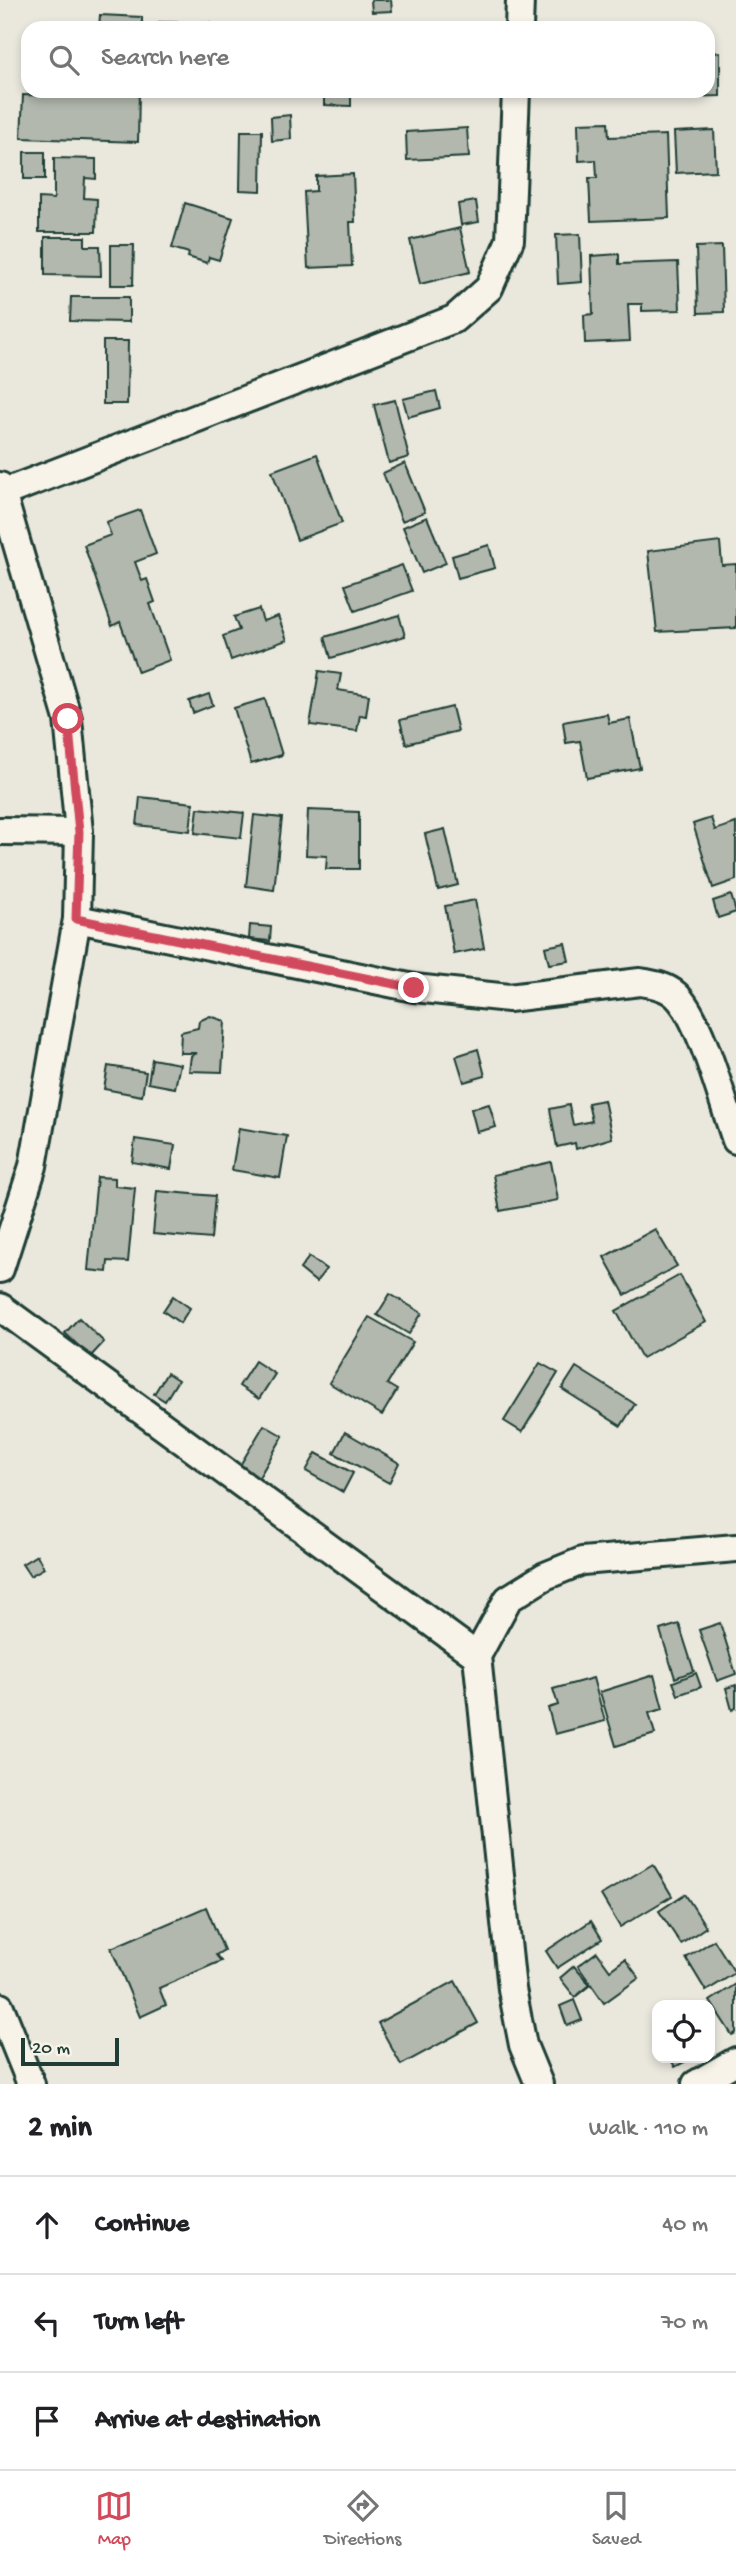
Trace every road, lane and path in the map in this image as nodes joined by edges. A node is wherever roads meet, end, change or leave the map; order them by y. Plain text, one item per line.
1 (520, 0) edge
2 (519, 21) edge
3 (516, 98) edge
4 (1, 490) edge
5 (0, 831) edge
6 (79, 832) junction
7 (76, 919) junction
8 (736, 1140) edge
9 (0, 1269) edge
10 (0, 1307) edge
11 (736, 1548) edge
12 (477, 1656) junction
13 (0, 2007) edge
14 (736, 2061) edge
15 (31, 2084) edge
16 (539, 2084) edge
17 (696, 2084) edge

1 - 2 street
3 - 4 street
4 - 6 street
5 - 6 street
6 - 7 street
7 - 8 street
7 - 9 street
10 - 12 street
11 - 12 street
12 - 16 street
13 - 15 street
14 - 17 street

